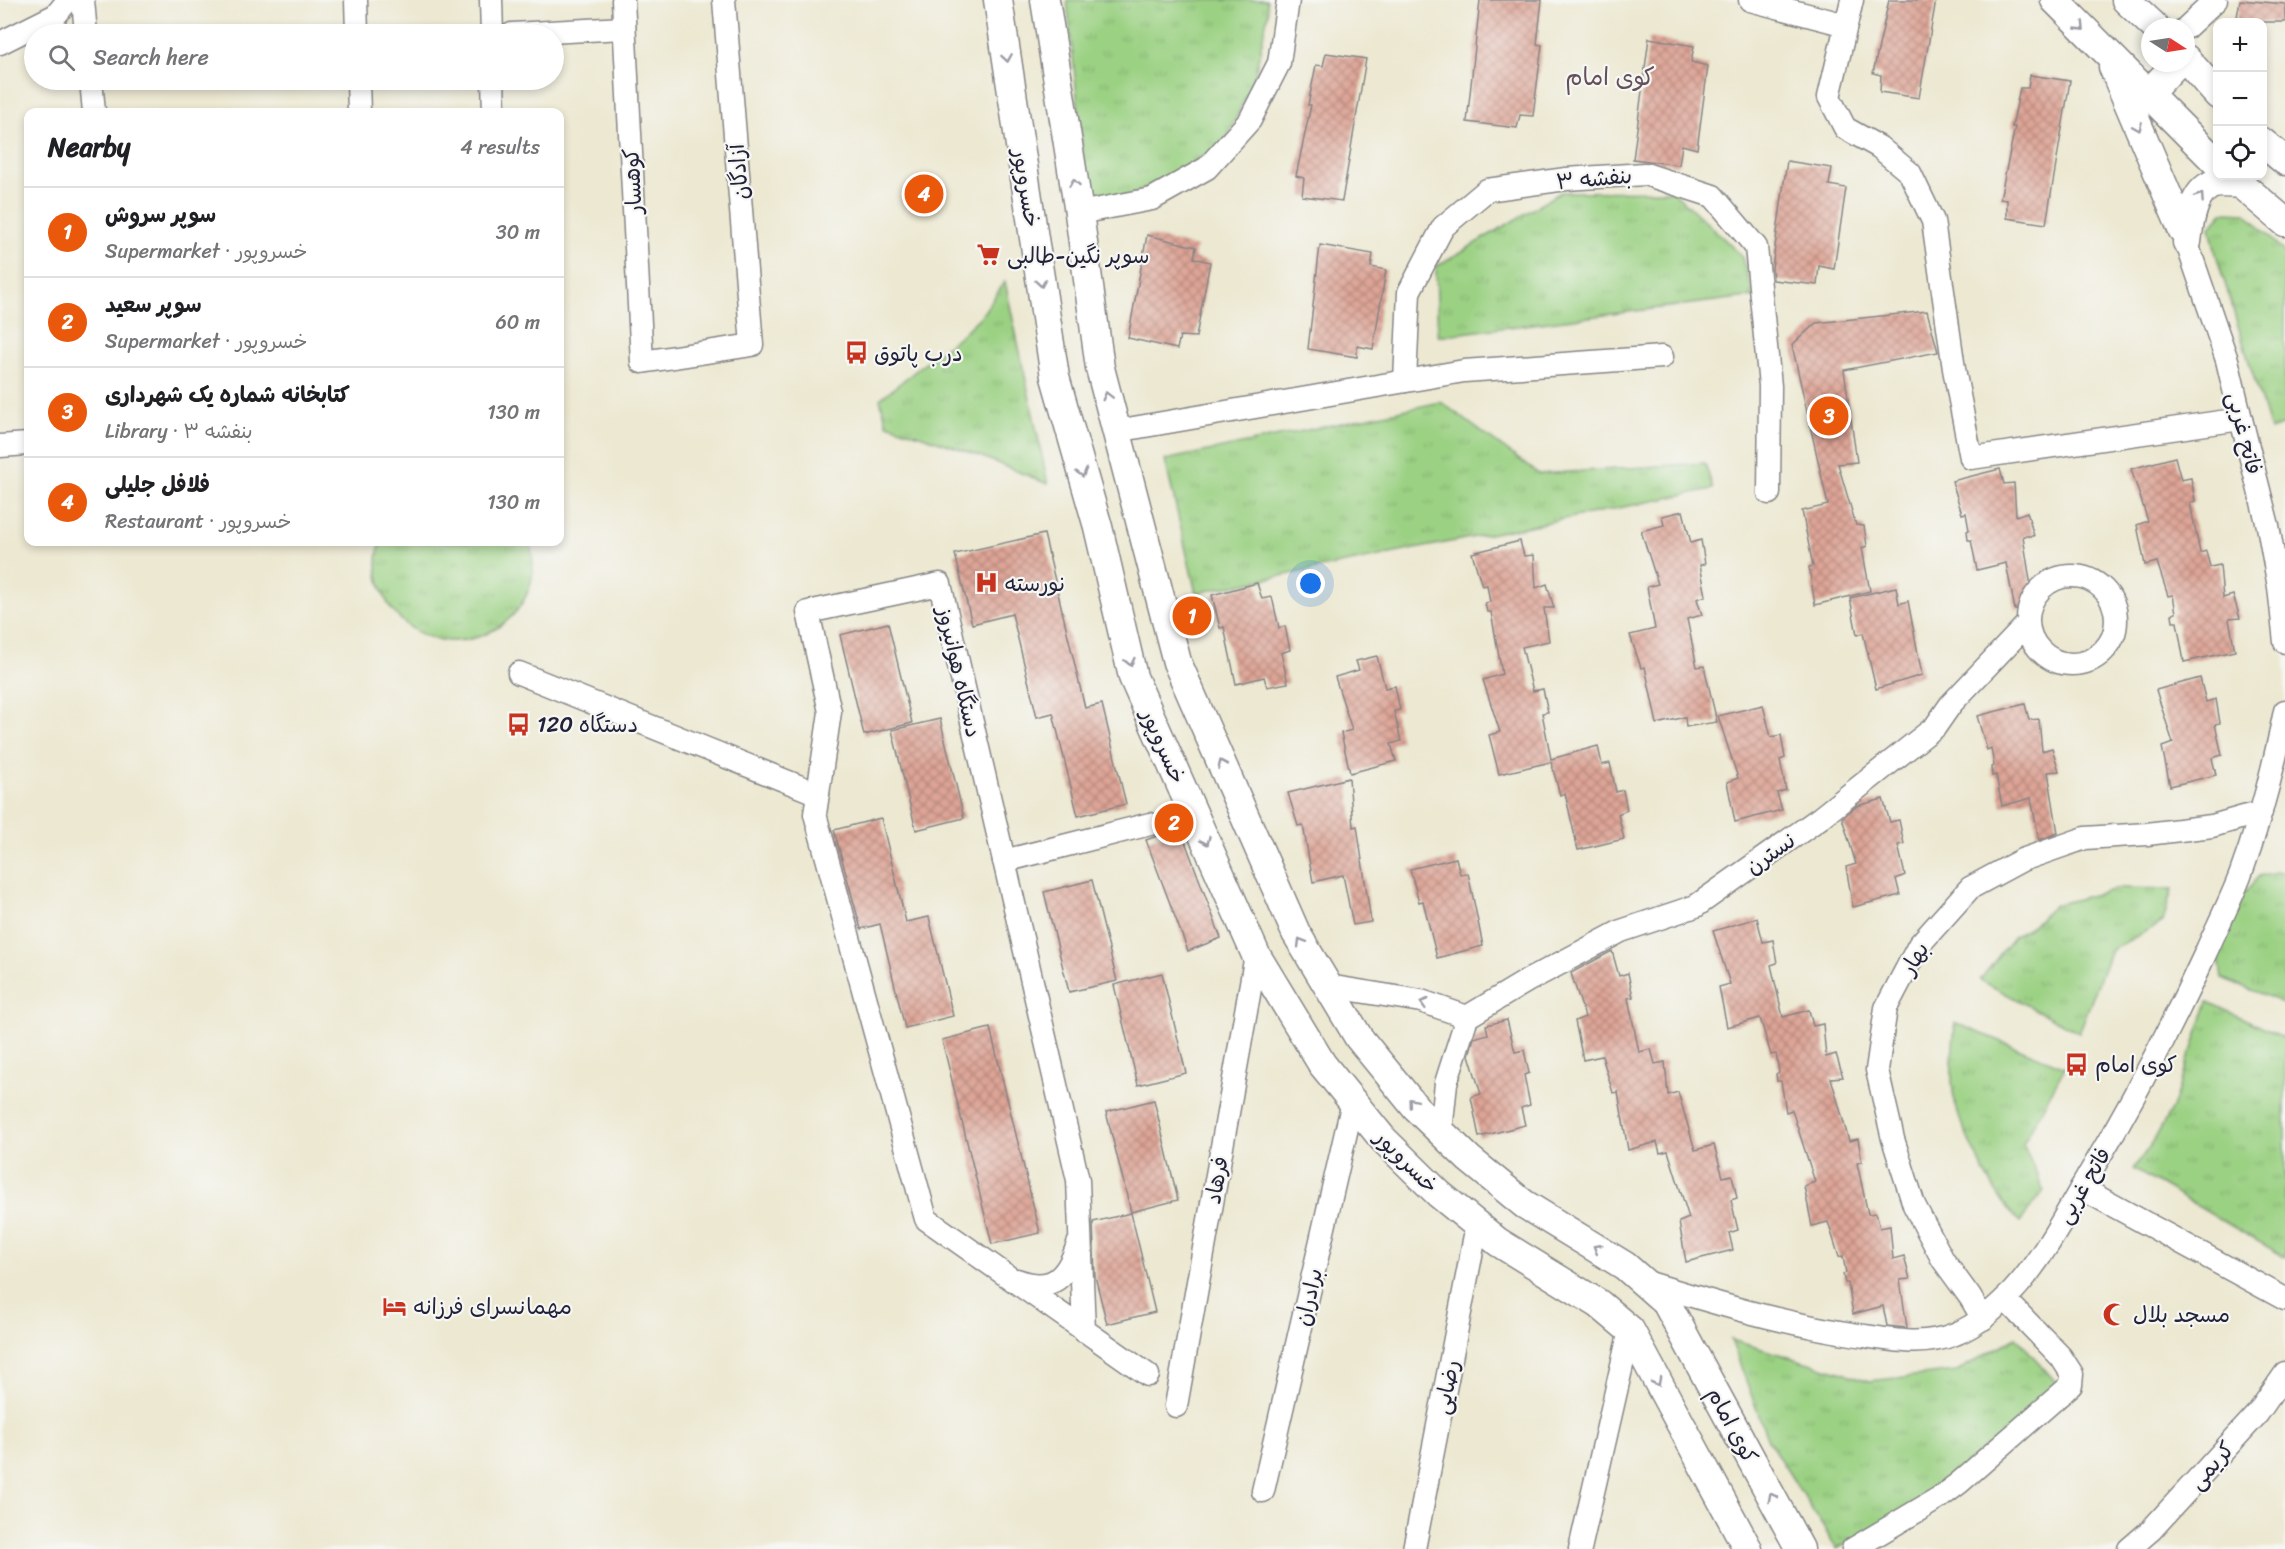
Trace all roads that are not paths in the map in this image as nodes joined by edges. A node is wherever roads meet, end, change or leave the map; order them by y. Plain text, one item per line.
1 (68, 0) edge
2 (83, 0) edge
3 (356, 0) edge
4 (491, 0) edge
5 (623, 0) edge
6 (724, 0) edge
7 (998, 0) edge
8 (1045, 0) edge
9 (1287, 0) edge
10 (1750, 0) edge
11 (1852, 0) edge
12 (2055, 0) edge
13 (2126, 0) edge
14 (2216, 0) edge
15 (2145, 18) edge
16 (2195, 20) edge
17 (38, 24) edge
18 (85, 24) edge
19 (357, 24) edge
20 (492, 24) edge
21 (1846, 25) junction
22 (624, 28) junction
23 (24, 31) edge
24 (564, 31) edge
25 (0, 43) edge
26 (2107, 54) junction
27 (2195, 69) edge
28 (2169, 72) edge
29 (91, 90) edge
30 (358, 90) edge
31 (493, 90) edge
32 (2213, 90) edge
33 (2148, 94) junction
34 (94, 108) edge
35 (359, 108) edge
36 (494, 108) edge
37 (2267, 146) edge
38 (2213, 160) edge
39 (2285, 161) edge
40 (2237, 180) edge
41 (1079, 213) junction
42 (2285, 222) edge
43 (2185, 236) junction
44 (1662, 357) dead end
45 (642, 362) joint
46 (1406, 381) junction
47 (2241, 419) junction
48 (1116, 431) junction
49 (24, 444) edge
50 (0, 446) edge
51 (1769, 493) dead end
52 (1138, 514) junction
53 (1098, 527) junction
54 (2027, 624) dead end
55 (2285, 642) edge
56 (519, 673) dead end
57 (2285, 711) edge
58 (818, 794) junction
59 (2262, 812) junction
60 (1150, 824) dead end
61 (1004, 861) junction
62 (1288, 915) junction
63 (1252, 945) junction
64 (1328, 986) junction
65 (1467, 1017) junction
66 (1353, 1102) junction
67 (1441, 1132) junction
68 (2081, 1188) junction
69 (1477, 1225) junction
70 (1080, 1237) junction
71 (1005, 1275) junction
72 (1645, 1281) junction
73 (2005, 1299) junction
74 (2285, 1299) edge
75 (1671, 1311) junction
76 (1983, 1319) junction
77 (1084, 1331) junction
78 (1634, 1339) junction
79 (2285, 1374) edge
80 (1148, 1375) dead end
81 (1176, 1406) dead end
82 (1263, 1491) dead end
83 (1414, 1549) edge
84 (1581, 1549) edge
85 (1748, 1549) edge
86 (1800, 1549) edge
87 (1853, 1549) edge
88 (2129, 1549) edge

1 - 17 street
2 - 18 street
3 - 19 street
4 - 20 street
5 - 22 street, کوهسار
6 - 45 street, آزادگان
7 -> 53 street, خسروپور
41 -> 8 street, خسروپور
9 - 41 street
10 - 21 street
11 - 21 street
12 -> 26 street
13 - 15 street
14 - 16 street
21 - 47 street
22 - 24 street
22 - 45 street, کوهسار
23 - 25 street
26 - 33 street
26 -> 43 street
27 - 32 street
28 - 33 street
29 - 34 street
30 - 35 street
31 - 36 street
33 - 38 street
37 - 39 street
40 - 42 street
43 -> 40 street
48 -> 41 street, خسروپور
43 - 47 street, فاتح غربی
44 - 46 street
46 - 48 street
46 - 51 street, بنفشه ۳
47 - 55 street, فاتح غربی
48 - 52 street, خسروپور
49 - 50 street
52 - 53 street
62 -> 52 street, خسروپور
53 -> 63 street, خسروپور
54 - 65 street, نسترن
56 - 58 street
57 - 59 street, فاتح غربی
58 - 61 street, دستگاه هوانیروز
58 - 71 street, دستگاه هوانیروز
59 - 68 street, فاتح غربی
59 - 76 street, بهار
60 - 61 street
61 - 70 street, دستگاه هوانیروز
62 - 63 street
64 -> 62 street, خسروپور
63 - 66 street, خسروپور
63 - 81 street, فرهاد
65 -> 64 street
67 -> 64 street, خسروپور
65 - 67 street
66 - 69 street, خسروپور
66 - 82 street, برادران
72 -> 67 street, خسروپور
68 - 73 street, فاتح غربی
68 - 74 street
69 - 78 street, خسروپور
69 - 83 street, رضایی
70 - 71 street, دستگاه هوانیروز
70 - 77 street, دستگاه هوانیروز
71 - 77 street, دستگاه هوانیروز
72 - 75 street, خسروپور
72 - 76 street, فاتح غربی
73 - 76 street, فاتح غربی
73 - 87 street
75 - 78 street
86 -> 75 street, کوی امام
77 - 80 street, دستگاه هوانیروز
78 - 84 street
78 -> 85 street, کوی امام
79 - 88 street, کریمی

